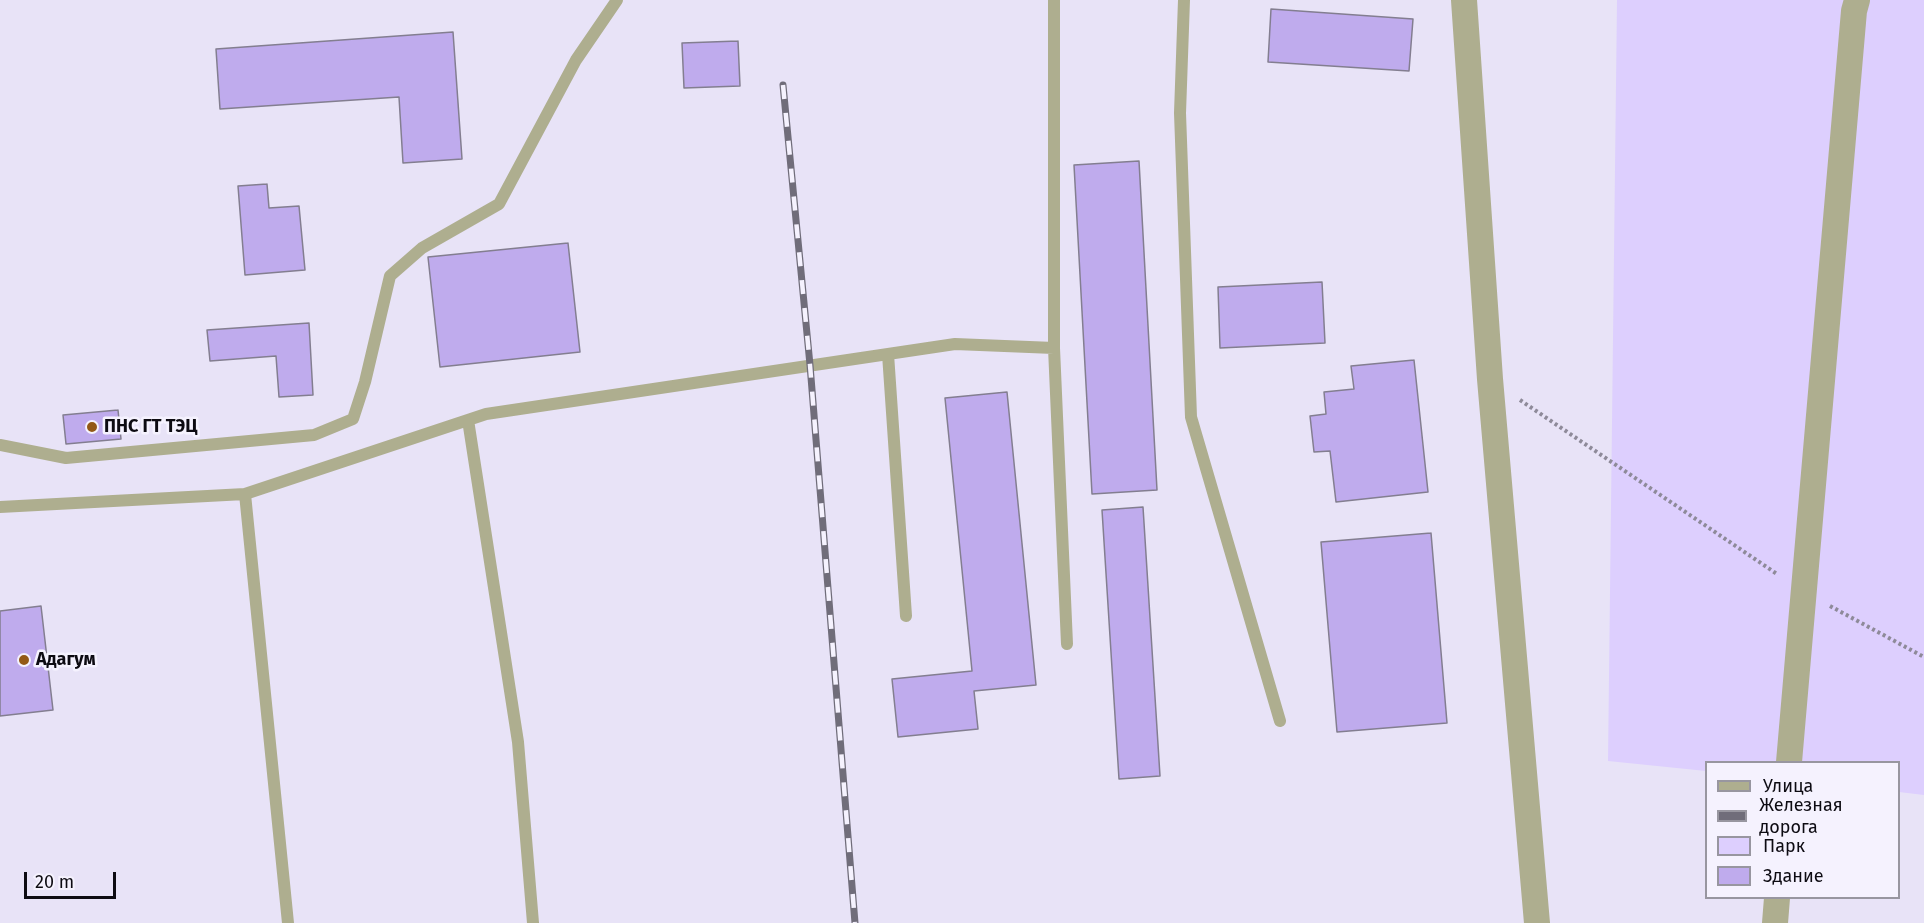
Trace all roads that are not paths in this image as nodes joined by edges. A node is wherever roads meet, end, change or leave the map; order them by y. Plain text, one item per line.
1 (617, 0) edge
2 (1054, 0) edge
3 (1184, 0) edge
4 (1464, 0) edge
5 (1857, 0) edge
6 (1054, 348) junction
7 (888, 354) junction
8 (468, 420) junction
9 (0, 445) edge
10 (245, 494) junction
11 (0, 507) edge
12 (906, 616) dead end
13 (1067, 644) dead end
14 (1280, 721) dead end
15 (1789, 761) edge
16 (1777, 899) edge
17 (288, 923) edge
18 (532, 923) edge
19 (1537, 923) edge
20 (1775, 923) edge

1 - 9 lane
2 - 6 lane
3 - 14 lane
4 - 19 street
5 - 15 street
6 - 7 lane
6 - 13 lane
7 - 8 lane
7 - 12 lane
8 - 10 lane
8 - 18 lane
10 - 11 lane
10 - 17 lane
16 - 20 street

